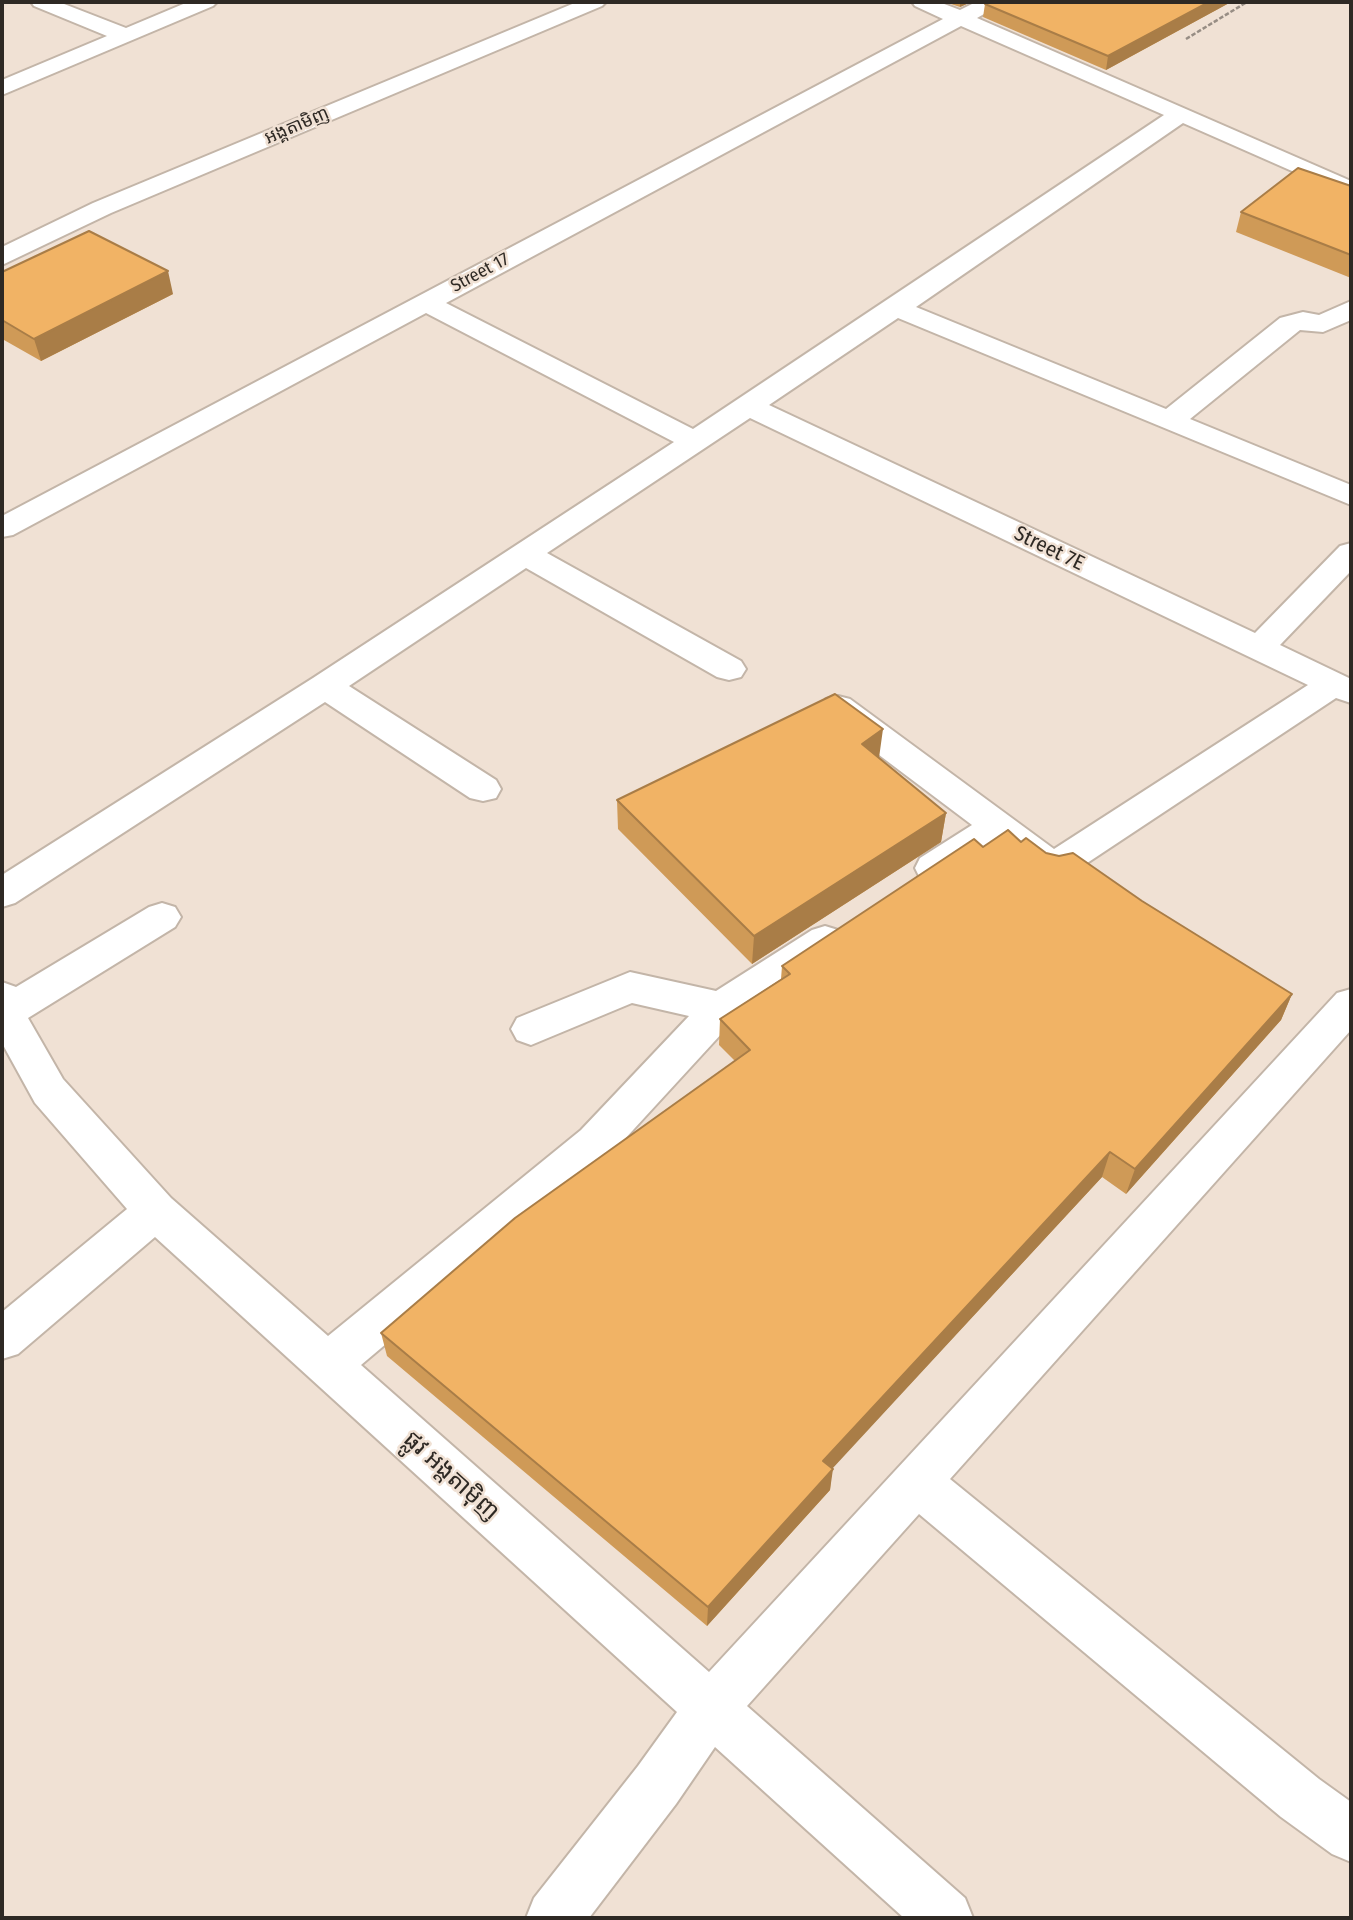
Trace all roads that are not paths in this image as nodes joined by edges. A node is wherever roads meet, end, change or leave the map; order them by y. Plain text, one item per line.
1 (41, 2) edge
2 (206, 2) edge
3 (596, 2) edge
4 (922, 2) edge
5 (991, 2) edge
6 (959, 18) junction
7 (125, 35) junction
8 (2, 88) edge
9 (1180, 115) junction
10 (1351, 190) edge
11 (2, 257) edge
12 (424, 303) junction
13 (896, 308) junction
14 (1351, 309) edge
15 (748, 406) junction
16 (1171, 420) junction
17 (694, 441) junction
18 (1351, 496) edge
19 (2, 528) edge
20 (523, 553) junction
21 (1351, 553) edge
22 (1258, 649) junction
23 (729, 669) dead end
24 (325, 685) junction
25 (1343, 688) edge
26 (828, 699) edge
27 (483, 789) dead end
28 (999, 825) junction
29 (906, 886) edge
30 (2, 893) edge
31 (860, 916) edge
32 (162, 917) dead end
33 (1351, 1004) edge
34 (4, 1005) edge
35 (722, 1008) junction
36 (531, 1029) dead end
37 (156, 1212) junction
38 (2, 1339) edge
39 (327, 1364) junction
40 (916, 1481) junction
41 (710, 1708) junction
42 (1351, 1835) edge
43 (554, 1918) edge
44 (945, 1918) edge

1 - 7 street
2 - 7 street
3 - 11 street, អង្គតាមិញ
4 - 6 street
5 - 6 street, Street 17
6 - 9 street
6 - 12 street, Street 17
7 - 8 street
9 - 10 street
9 - 13 street
12 - 17 street
12 - 19 street, Street 17
13 - 15 street
13 - 16 street
14 - 16 street
15 - 17 street
15 - 22 street, Street 7E
16 - 18 street
17 - 20 street
20 - 23 street
20 - 24 street
21 - 22 street
22 - 25 street, Street 7E
24 - 27 street
24 - 30 street
25 - 28 street
26 - 28 street
28 - 29 street
31 - 35 street
32 - 34 street
33 - 40 street
34 - 37 street, ផ្លូវ អង្តតាម៉ិញ
35 - 36 street
35 - 39 street
37 - 38 street
37 - 39 street, ផ្លូវ អង្តតាម៉ិញ
39 - 41 street, ផ្លូវ អង្តតាម៉ិញ
40 - 41 street
40 - 42 street
41 - 43 street
41 - 44 street, ផ្លូវ អង្តតាម៉ិញ

